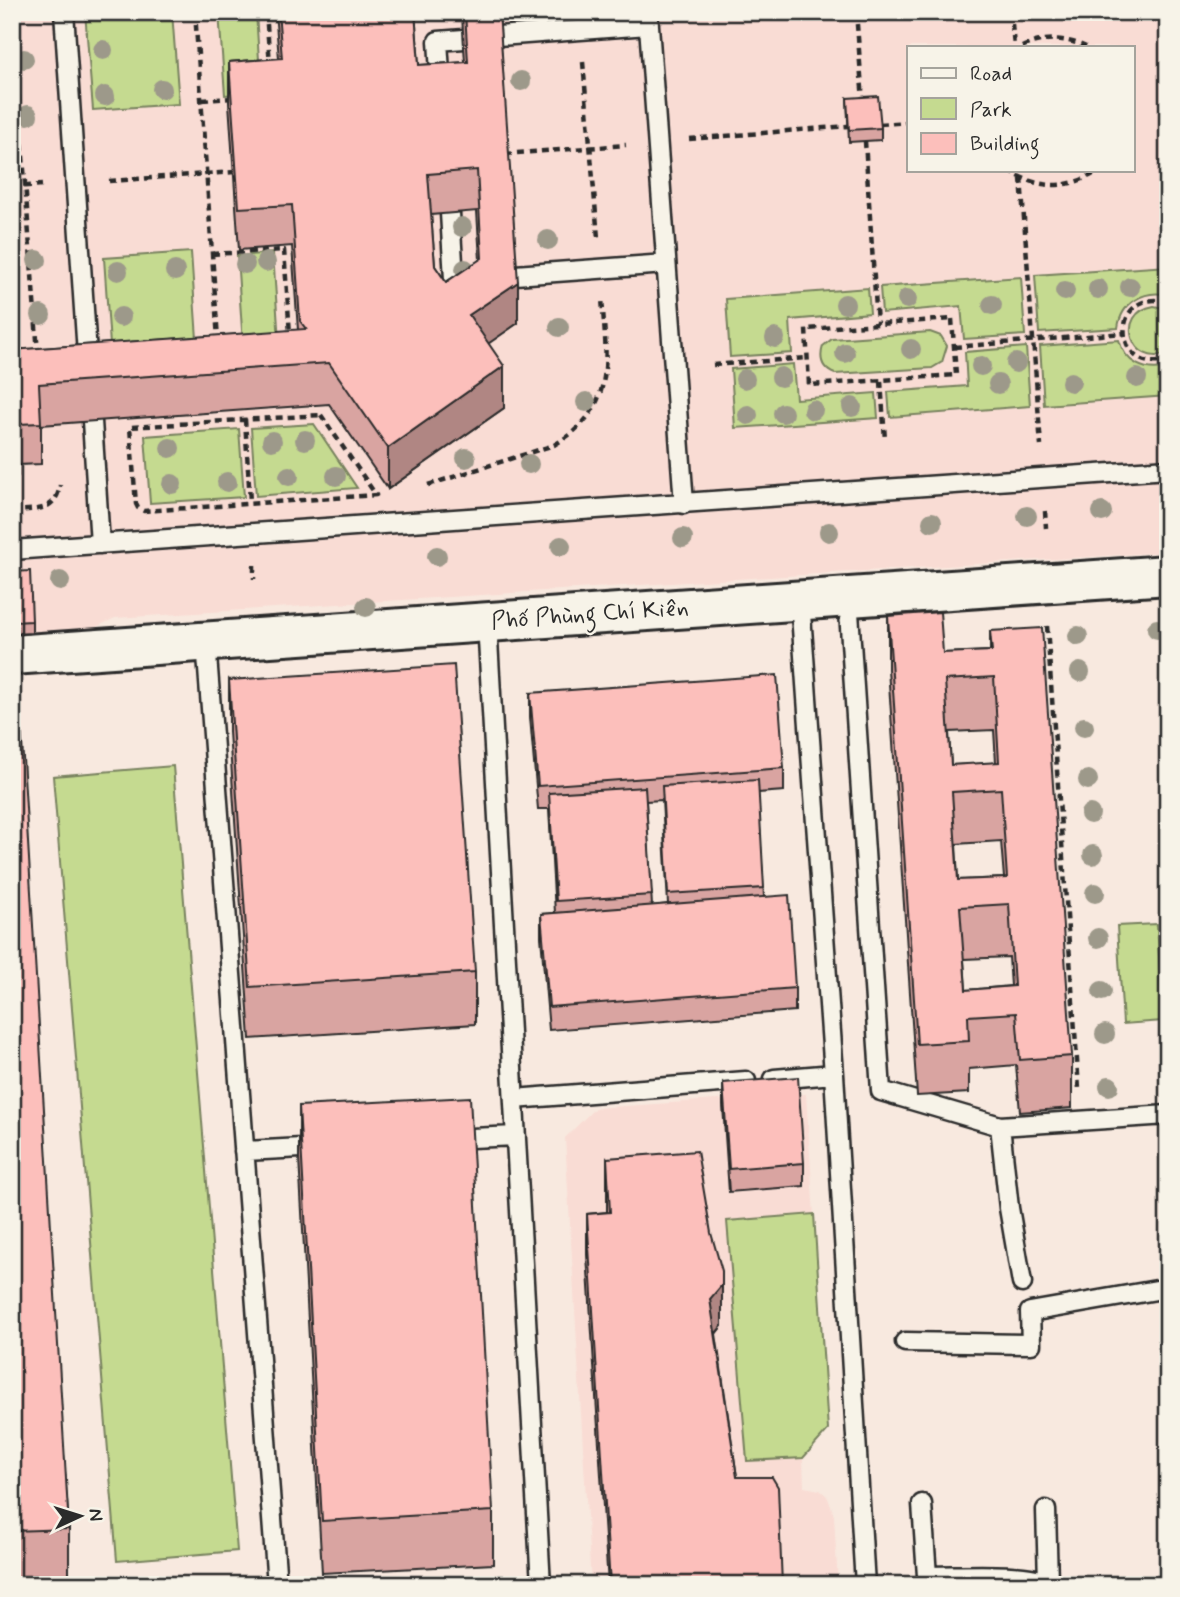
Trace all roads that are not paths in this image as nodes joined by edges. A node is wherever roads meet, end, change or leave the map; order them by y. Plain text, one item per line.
1 (64, 12) edge
2 (648, 19) edge
3 (498, 36) edge
4 (464, 39) edge
5 (442, 105) edge
6 (450, 213) edge
7 (666, 264) junction
8 (515, 275) edge
9 (481, 277) edge
10 (89, 386) edge
11 (92, 421) edge
12 (1168, 469) edge
13 (684, 503) junction
14 (100, 544) junction
15 (12, 550) edge
16 (1168, 575) edge
17 (848, 597) junction
18 (800, 600) junction
19 (487, 622) junction
20 (206, 642) junction
21 (12, 655) edge
22 (834, 1074) junction
23 (514, 1099) junction
24 (1168, 1115) edge
25 (1000, 1126) junction
26 (516, 1136) junction
27 (434, 1140) edge
28 (339, 1146) edge
29 (244, 1151) junction
30 (1022, 1283) dead end
31 (1168, 1288) edge
32 (905, 1342) dead end
33 (922, 1504) dead end
34 (1046, 1510) dead end
35 (951, 1580) edge
36 (1052, 1583) edge
37 (277, 1585) edge
38 (541, 1585) edge
39 (865, 1585) edge

1 - 10 lane
2 - 3 lane
2 - 7 lane
4 - 5 lane
6 - 9 lane
7 - 8 lane
7 - 13 lane
11 - 14 lane
12 - 13 lane
13 - 14 lane
14 - 15 lane
16 - 17 street, Phố Phùng Chí Kiên
17 - 18 street, Phố Phùng Chí Kiên
17 - 25 lane
18 - 19 street, Phố Phùng Chí Kiên
18 - 22 lane
19 - 20 street, Phố Phùng Chí Kiên
19 - 23 lane
20 - 21 street, Phố Phùng Chí Kiên
20 - 29 lane
22 - 23 lane
22 - 39 lane
23 - 26 lane
24 - 25 lane
25 - 30 lane
26 - 27 lane
26 - 38 lane
28 - 29 lane
29 - 37 lane
31 - 32 lane
33 - 35 lane
34 - 36 lane
35 - 36 lane

